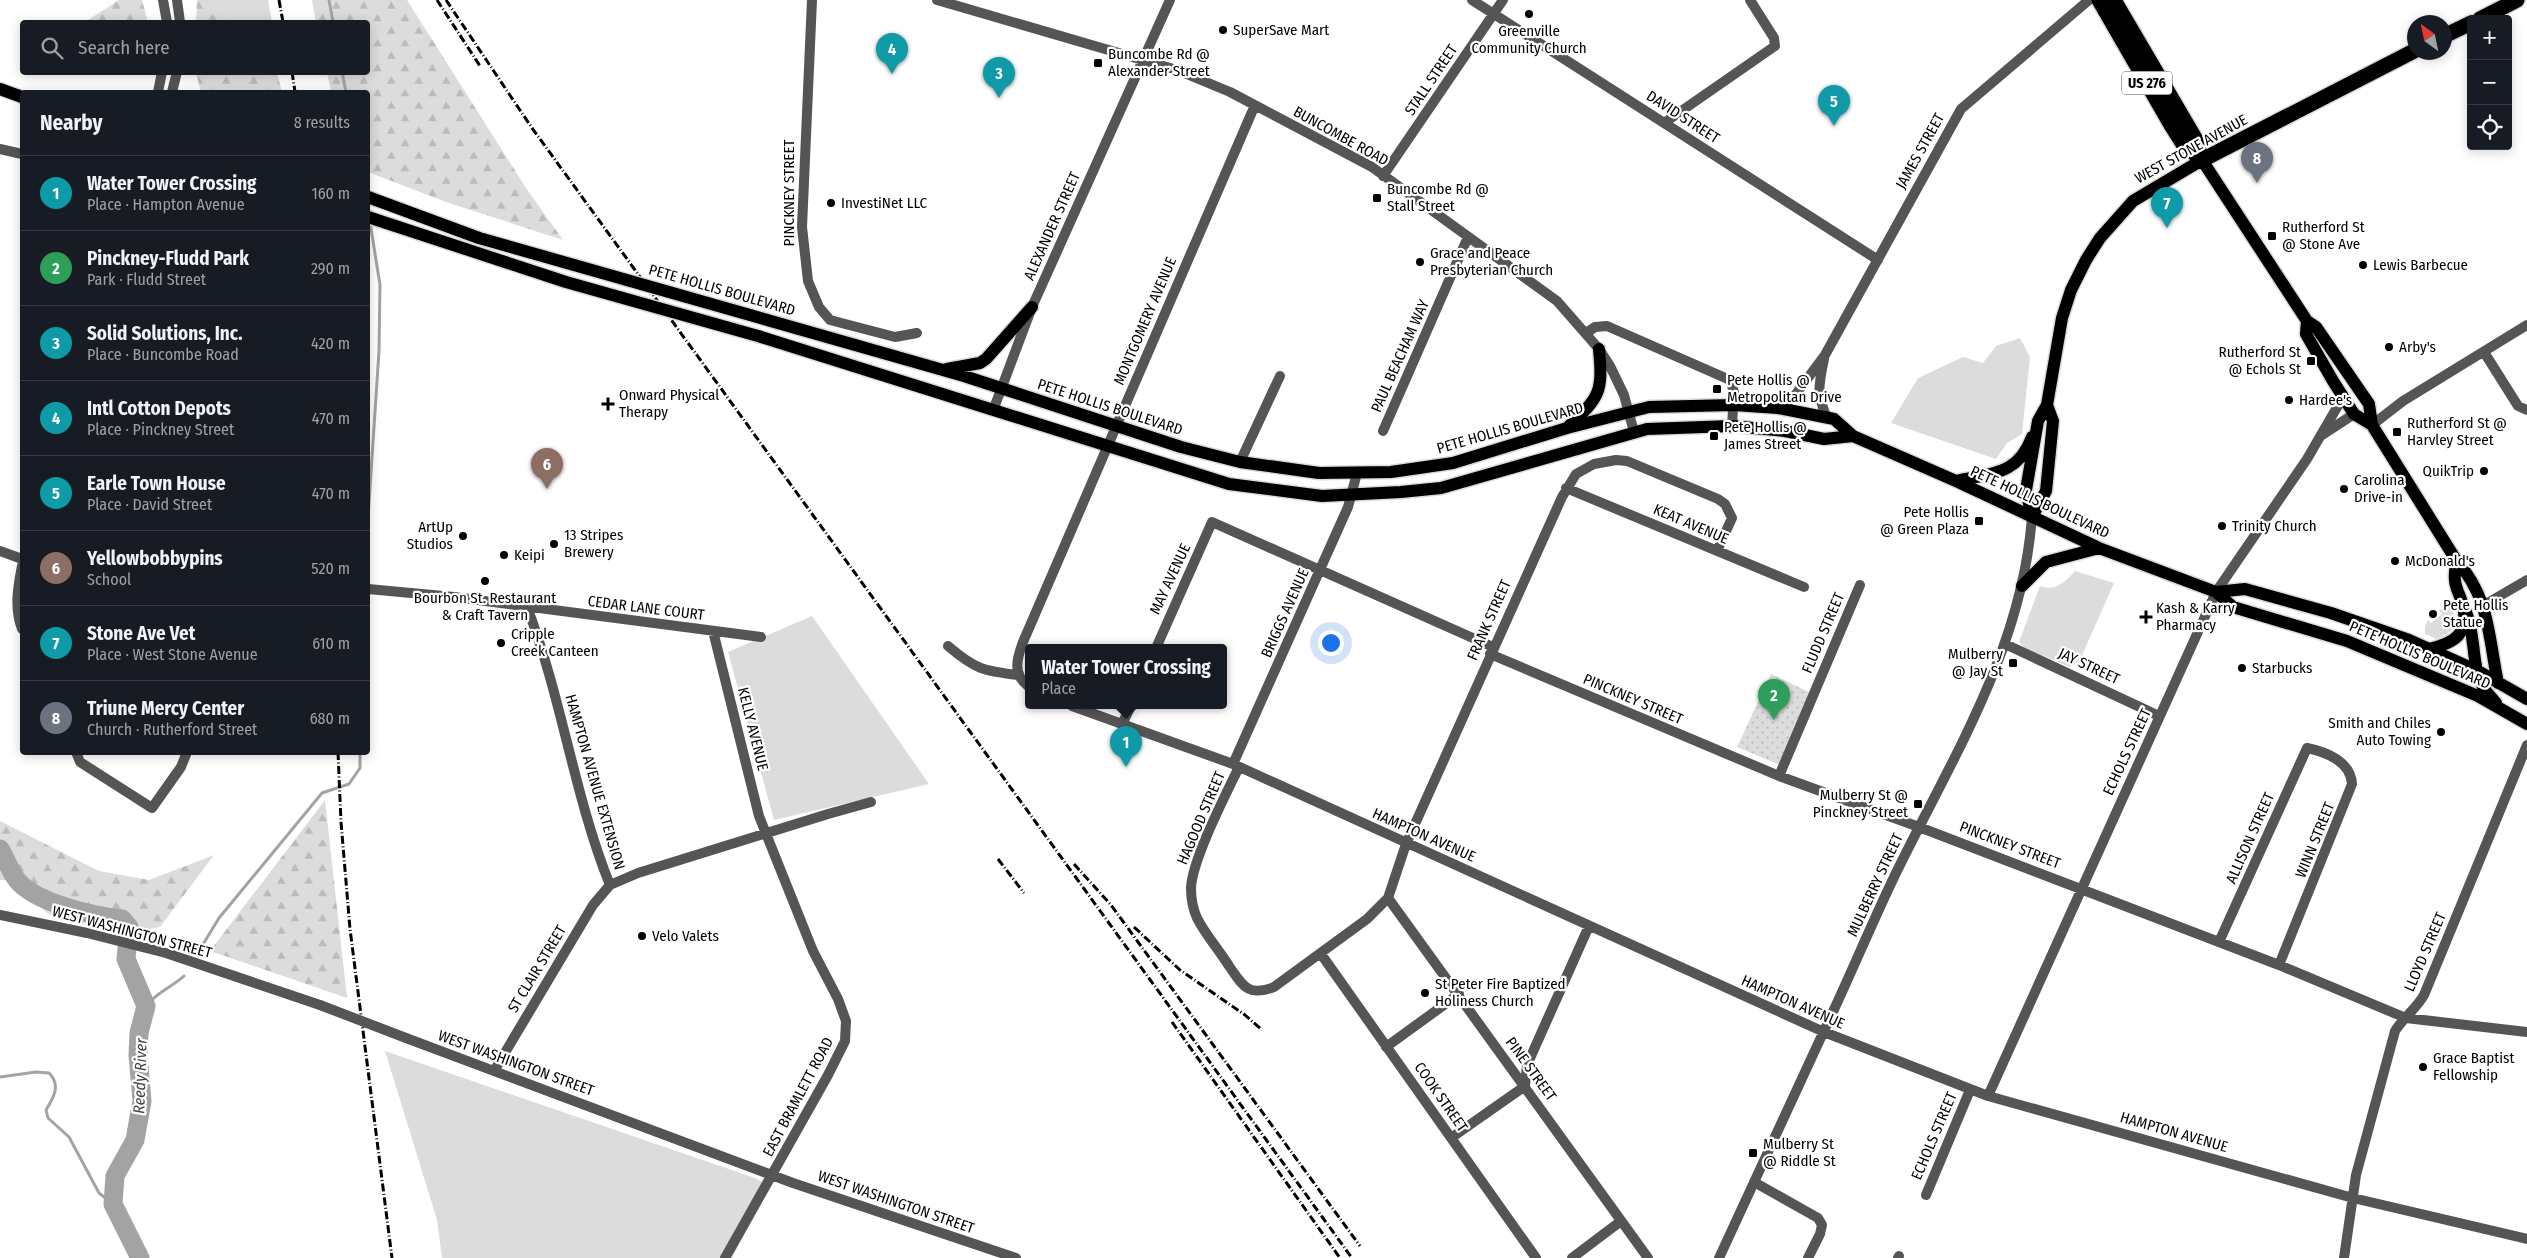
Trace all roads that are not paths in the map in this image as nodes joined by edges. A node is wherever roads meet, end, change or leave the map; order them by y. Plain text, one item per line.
1 (162, 0) edge
2 (177, 0) edge
3 (812, 0) edge
4 (937, 0) edge
5 (1170, 0) edge
6 (1472, 0) edge
7 (1503, 0) edge
8 (1750, 0) edge
9 (2089, 0) edge
10 (2099, 0) edge
11 (2114, 0) edge
12 (2517, 0) edge
13 (1494, 14) junction
14 (2488, 15) edge
15 (167, 20) edge
16 (180, 20) edge
17 (2467, 25) edge
18 (2452, 32) edge
19 (2407, 55) edge
20 (1145, 59) junction
21 (0, 89) edge
22 (20, 95) edge
23 (1255, 105) junction
24 (1664, 123) junction
25 (0, 149) edge
26 (20, 154) edge
27 (2202, 160) junction
28 (1383, 176) junction
29 (370, 198) edge
30 (370, 218) edge
31 (1468, 237) junction
32 (1878, 260) junction
33 (1032, 307) junction
34 (2307, 321) junction
35 (2527, 326) edge
36 (917, 333) dead end
37 (1586, 333) junction
38 (1599, 349) junction
39 (2484, 352) junction
40 (1825, 355) junction
41 (937, 370) junction
42 (1280, 376) dead end
43 (1000, 389) junction
44 (2343, 396) junction
45 (1734, 405) junction
46 (2048, 405) junction
47 (994, 408) junction
48 (1778, 408) junction
49 (2527, 410) edge
50 (1630, 411) junction
51 (2354, 414) junction
52 (1827, 418) junction
53 (2038, 421) junction
54 (2372, 425) junction
55 (1732, 426) junction
56 (1115, 427) junction
57 (1566, 428) junction
58 (1383, 431) dead end
59 (1634, 432) junction
60 (1853, 436) junction
61 (2321, 436) junction
62 (1107, 446) junction
63 (1240, 462) junction
64 (1357, 473) junction
65 (1956, 481) junction
66 (1566, 488) junction
67 (1352, 495) junction
68 (2032, 517) junction
69 (1212, 522) joint
70 (2099, 548) junction
71 (0, 551) edge
72 (1717, 551) junction
73 (20, 558) edge
74 (2456, 560) junction
75 (1320, 571) junction
76 (20, 577) edge
77 (2527, 580) edge
78 (1860, 584) dead end
79 (2022, 586) junction
80 (1804, 587) dead end
81 (370, 589) edge
82 (2216, 592) junction
83 (2463, 605) junction
84 (2484, 605) junction
85 (527, 607) junction
86 (20, 624) edge
87 (713, 631) junction
88 (761, 637) dead end
89 (1158, 644) edge
90 (2005, 644) junction
91 (948, 646) dead end
92 (2429, 649) junction
93 (1492, 651) junction
94 (2478, 671) junction
95 (1018, 675) junction
96 (2498, 682) junction
97 (1025, 683) edge
98 (2527, 699) edge
99 (2500, 708) junction
100 (1080, 709) edge
101 (1129, 709) edge
102 (2159, 716) junction
103 (1122, 724) junction
104 (2527, 724) edge
105 (2527, 745) edge
106 (2307, 748) joint
107 (77, 755) edge
108 (186, 755) edge
109 (1236, 765) junction
110 (1779, 776) junction
111 (871, 802) dead end
112 (1919, 827) junction
113 (766, 833) junction
114 (1406, 844) junction
115 (610, 885) junction
116 (2082, 889) junction
117 (1388, 898) junction
118 (0, 915) edge
119 (1590, 926) junction
120 (2219, 942) junction
121 (1320, 954) junction
122 (2279, 965) junction
123 (1459, 994) junction
124 (2406, 1018) junction
125 (1824, 1032) junction
126 (2527, 1032) edge
127 (1386, 1047) junction
128 (494, 1071) junction
129 (1525, 1086) junction
130 (1970, 1090) junction
131 (1988, 1096) junction
132 (1451, 1138) junction
133 (773, 1175) junction
134 (1754, 1182) junction
135 (1926, 1195) dead end
136 (2353, 1198) junction
137 (1621, 1221) junction
138 (2527, 1239) edge
139 (725, 1258) edge
140 (1016, 1258) edge
141 (1536, 1258) edge
142 (1572, 1258) edge
143 (1648, 1258) edge
144 (1719, 1258) edge
145 (1808, 1258) edge
146 (2344, 1258) edge

1 - 15 street
2 - 16 street
3 - 36 street, PINCKNEY STREET
4 - 20 street, BUNCOMBE ROAD
5 - 20 street, ALEXANDER STREET
6 - 13 street, DAVID STREET
7 - 13 street, STALL STREET
8 - 24 street
9 - 32 street, JAMES STREET
10 - 27 highway, US 276
11 - 27 highway, US 276
12 - 14 highway
13 - 24 street, DAVID STREET
13 - 28 street, STALL STREET
17 - 18 highway
19 - 27 highway, WEST STONE AVENUE
20 - 23 street, BUNCOMBE ROAD
20 - 33 street, ALEXANDER STREET
21 - 22 main road
23 - 28 street, BUNCOMBE ROAD
23 - 56 street, MONTGOMERY AVENUE
24 - 32 street, DAVID STREET
25 - 26 street
27 - 34 main road
27 - 46 main road, WEST STONE AVENUE
28 - 31 street, BUNCOMBE ROAD
29 - 41 main road, PETE HOLLIS BOULEVARD, bridge
30 - 47 main road, PETE HOLLIS BOULEVARD, bridge
31 - 37 street, BUNCOMBE ROAD
31 - 58 street, PAUL BEACHAM WAY
32 - 40 street, JAMES STREET
33 - 41 main road
33 - 43 street, ALEXANDER STREET
34 - 44 main road
34 - 54 main road
35 - 39 street
37 - 38 street, BUNCOMBE ROAD
37 - 45 street
38 - 50 street, BUNCOMBE ROAD
38 - 57 main road
39 - 49 street
39 - 54 street
40 - 48 street, JAMES STREET
40 - 52 street, JAMES STREET
41 - 43 main road, PETE HOLLIS BOULEVARD
42 - 63 street
43 - 47 street, ALEXANDER STREET
43 - 56 main road, PETE HOLLIS BOULEVARD
44 - 51 main road
44 - 61 street, ECHOLS STREET
45 - 48 main road, PETE HOLLIS BOULEVARD
45 - 50 main road, PETE HOLLIS BOULEVARD
45 - 55 street
46 - 53 main road, WEST STONE AVENUE
46 - 68 main road, WEST STONE AVENUE
47 - 62 main road, PETE HOLLIS BOULEVARD
48 - 52 main road, PETE HOLLIS BOULEVARD
50 - 57 main road, PETE HOLLIS BOULEVARD
50 - 59 street, BUNCOMBE ROAD
51 - 54 main road
51 - 61 street, ECHOLS STREET
52 - 60 main road, PETE HOLLIS BOULEVARD
53 - 65 main road
53 - 68 main road, WEST STONE AVENUE
54 - 74 main road
55 - 59 main road, PETE HOLLIS BOULEVARD
55 - 60 main road, PETE HOLLIS BOULEVARD
56 - 62 street, MONTGOMERY AVENUE
56 - 63 main road, PETE HOLLIS BOULEVARD
57 - 64 main road, PETE HOLLIS BOULEVARD
59 - 67 main road, PETE HOLLIS BOULEVARD
60 - 65 main road, PETE HOLLIS BOULEVARD
61 - 82 street, ECHOLS STREET
62 - 67 main road, PETE HOLLIS BOULEVARD
62 - 95 street, MONTGOMERY AVENUE
63 - 64 main road, PETE HOLLIS BOULEVARD
64 - 67 street, BRIGGS AVENUE
65 - 68 main road, PETE HOLLIS BOULEVARD
66 - 72 street, KEAT AVENUE
66 - 72 street, FRANK STREET
66 - 93 street, FRANK STREET
67 - 75 street, BRIGGS AVENUE
68 - 70 main road, PETE HOLLIS BOULEVARD
68 - 79 street, MULBERRY STREET
69 - 75 street, PINCKNEY STREET
69 - 89 street, MAY AVENUE
70 - 79 main road
70 - 82 main road, PETE HOLLIS BOULEVARD
71 - 73 street
72 - 80 street, KEAT AVENUE
74 - 83 main road
74 - 84 main road
75 - 93 street, PINCKNEY STREET
75 - 109 street, BRIGGS AVENUE
76 - 86 street
77 - 84 street
78 - 110 street, FLUDD STREET
79 - 90 street, MULBERRY STREET
81 - 85 street
82 - 92 main road, PETE HOLLIS BOULEVARD
82 - 99 main road, PETE HOLLIS BOULEVARD
82 - 102 street, ECHOLS STREET
83 - 92 main road
83 - 94 main road
84 - 96 main road
85 - 87 street, CEDAR LANE COURT
85 - 115 street, HAMPTON AVENUE EXTENSION
87 - 88 street, CEDAR LANE COURT
87 - 113 street, KELLY AVENUE
90 - 102 street, JAY STREET
90 - 112 street, MULBERRY STREET
91 - 95 street
92 - 94 main road, PETE HOLLIS BOULEVARD
93 - 110 street, PINCKNEY STREET
93 - 114 street, FRANK STREET
94 - 96 main road, PETE HOLLIS BOULEVARD
94 - 99 main road
95 - 97 street
96 - 98 main road, PETE HOLLIS BOULEVARD
99 - 104 main road, PETE HOLLIS BOULEVARD
100 - 103 street, HAMPTON AVENUE
101 - 103 street
102 - 116 street, ECHOLS STREET
103 - 109 street, HAMPTON AVENUE
105 - 124 street, LLOYD STREET
106 - 120 street, ALLISON STREET
106 - 122 street, WINN STREET
107 - 108 street
109 - 114 street, HAMPTON AVENUE
109 - 121 street, HAGOOD STREET
110 - 112 street, PINCKNEY STREET
111 - 113 street, HAMPTON AVENUE EXTENSION
112 - 116 street, PINCKNEY STREET
112 - 125 street, MULBERRY STREET
113 - 115 street, HAMPTON AVENUE EXTENSION
113 - 133 street, EAST BRAMLETT ROAD
114 - 117 street, FRANK STREET
114 - 119 street, HAMPTON AVENUE
115 - 128 street, ST CLAIR STREET
116 - 120 street, PINCKNEY STREET
116 - 131 street, ECHOLS STREET
117 - 121 street, FRANK STREET
117 - 123 street, PINE STREET
118 - 128 street, WEST WASHINGTON STREET, bridge
119 - 125 street, HAMPTON AVENUE
119 - 129 street
120 - 122 street, PINCKNEY STREET
121 - 127 street, COOK STREET
122 - 124 street, PINCKNEY STREET
123 - 127 street
123 - 129 street, PINE STREET
124 - 126 street, PINCKNEY STREET
124 - 136 street, LLOYD STREET
125 - 130 street, HAMPTON AVENUE
125 - 134 street, MULBERRY STREET
127 - 132 street, COOK STREET
128 - 133 street, WEST WASHINGTON STREET
129 - 132 street
129 - 137 street, PINE STREET
130 - 131 street, HAMPTON AVENUE
130 - 135 street, ECHOLS STREET
131 - 136 street, HAMPTON AVENUE
132 - 141 street, COOK STREET
133 - 139 street, EAST BRAMLETT ROAD
133 - 140 street, WEST WASHINGTON STREET
134 - 144 street, MULBERRY STREET
134 - 145 street
136 - 138 street, HAMPTON AVENUE
136 - 146 street, LLOYD STREET
137 - 142 street
137 - 143 street, PINE STREET

